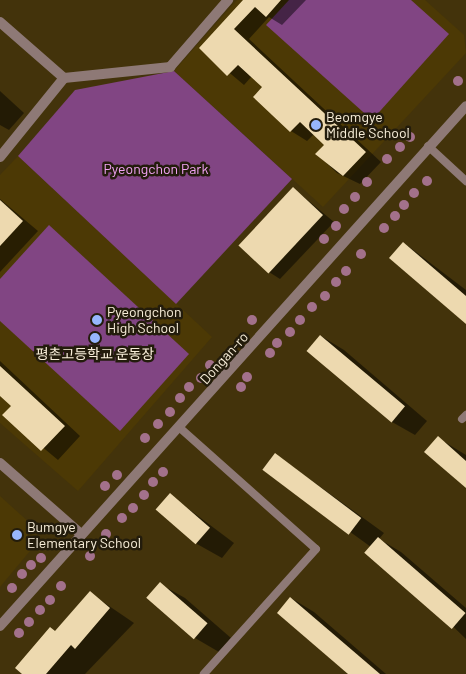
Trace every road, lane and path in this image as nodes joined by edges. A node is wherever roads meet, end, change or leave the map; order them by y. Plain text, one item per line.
1 (228, 0) edge
2 (0, 22) edge
3 (64, 78) junction
4 (466, 106) edge
5 (428, 146) junction
6 (0, 158) edge
7 (466, 182) edge
8 (180, 428) junction
9 (0, 464) edge
10 (81, 534) junction
11 (0, 626) edge
12 (204, 674) edge

1 - 3 street
2 - 3 street
3 - 6 street
4 - 5 street, Dongan-ro
5 - 7 lane
5 - 8 street, Dongan-ro
8 - 10 street, Dongan-ro
8 - 12 lane
9 - 10 street
10 - 11 street, Dongan-ro

